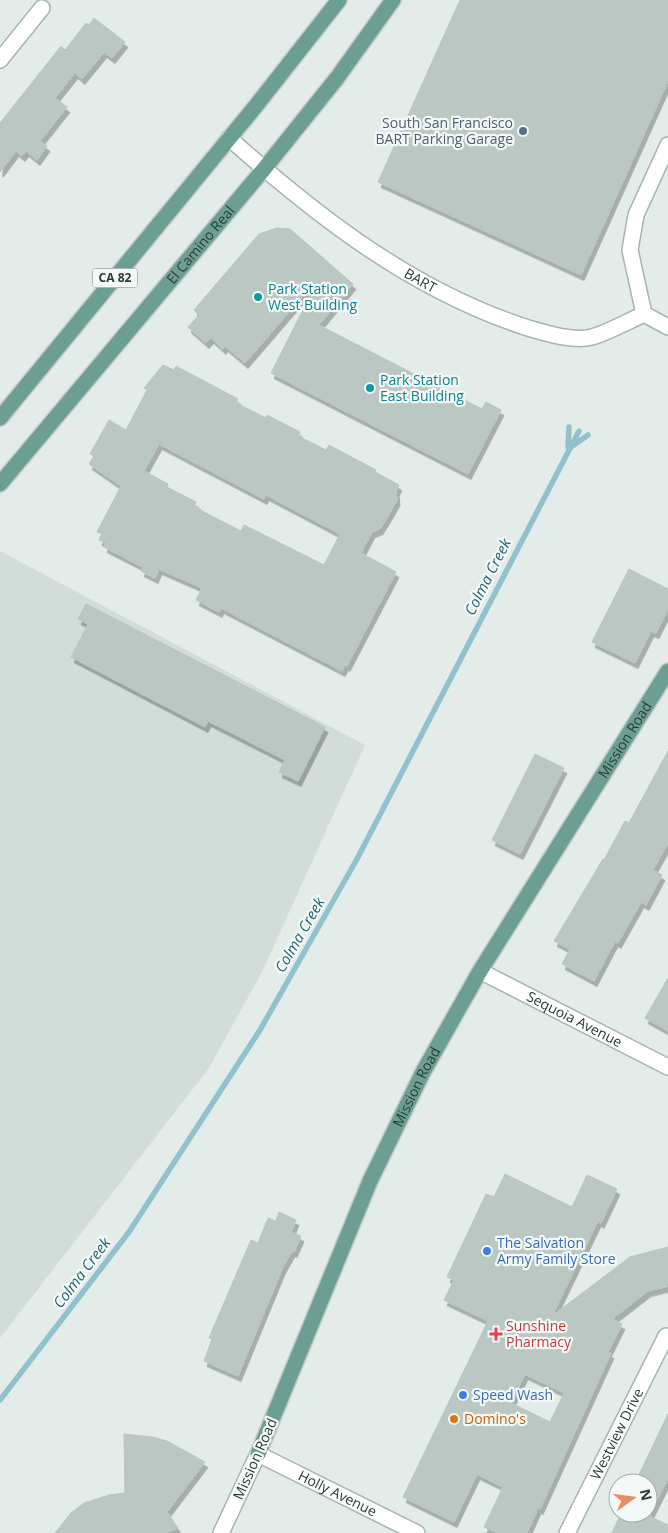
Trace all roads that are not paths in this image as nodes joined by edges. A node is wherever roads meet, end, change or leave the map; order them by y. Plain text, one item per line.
1 (339, 0) edge
2 (393, 0) edge
3 (42, 8) dead end
4 (0, 60) edge
5 (229, 138) junction
6 (668, 145) edge
7 (264, 169) junction
8 (644, 314) junction
9 (668, 327) edge
10 (0, 418) edge
11 (0, 484) edge
12 (668, 672) edge
13 (480, 971) junction
14 (668, 1067) edge
15 (668, 1337) edge
16 (258, 1454) junction
17 (221, 1533) edge
18 (417, 1533) edge
19 (567, 1533) edge

1 - 5 main road, CA 82
2 - 7 main road, El Camino Real
3 - 4 street
5 - 7 street, BART
5 - 10 main road, CA 82
6 - 8 street
7 - 8 street, BART
7 - 11 main road, El Camino Real
8 - 9 street
12 - 13 main road, Mission Road
13 - 14 street, Sequoia Avenue
13 - 16 main road, Mission Road
15 - 19 street, Westview Drive
16 - 17 street, Mission Road
16 - 18 street, Holly Avenue

